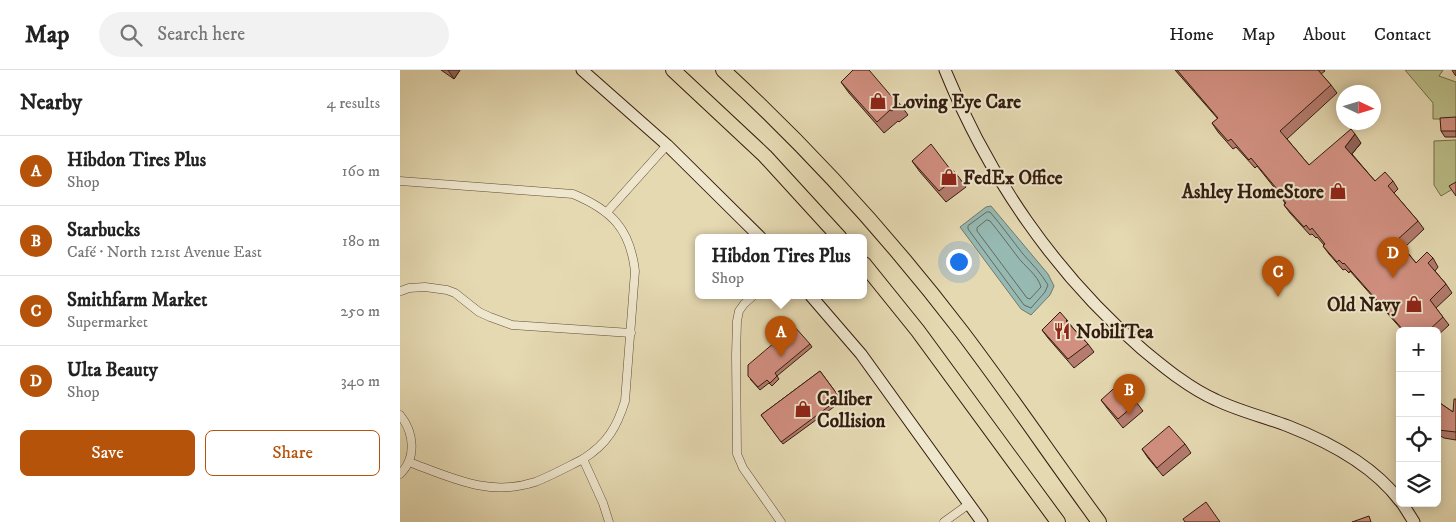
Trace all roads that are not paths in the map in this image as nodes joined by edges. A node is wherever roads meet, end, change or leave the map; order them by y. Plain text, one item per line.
1 (582, 70) edge
2 (673, 70) edge
3 (724, 70) edge
4 (945, 70) edge
5 (667, 145) junction
6 (400, 181) edge
7 (607, 212) junction
8 (757, 234) edge
9 (836, 234) edge
10 (867, 268) edge
11 (401, 291) edge
12 (750, 299) edge
13 (814, 299) edge
14 (631, 333) junction
15 (400, 415) edge
16 (583, 459) junction
17 (409, 462) junction
18 (400, 474) edge
19 (1396, 496) edge
20 (969, 504) junction
21 (1404, 507) edge
22 (609, 522) edge
23 (781, 522) edge
24 (944, 522) edge
25 (982, 522) edge
26 (1058, 522) edge
27 (1099, 522) edge
28 (1414, 522) edge

1 - 5 street
2 - 9 highway
3 - 27 highway
4 - 19 street
5 - 7 street
5 - 8 street
6 - 7 street
7 - 14 street
10 - 26 highway
11 - 14 street
12 - 23 street
13 - 20 street
14 - 16 street
15 - 17 street
16 - 17 street
16 - 22 street
17 - 18 street
20 - 24 street
20 - 25 street
21 - 28 street

